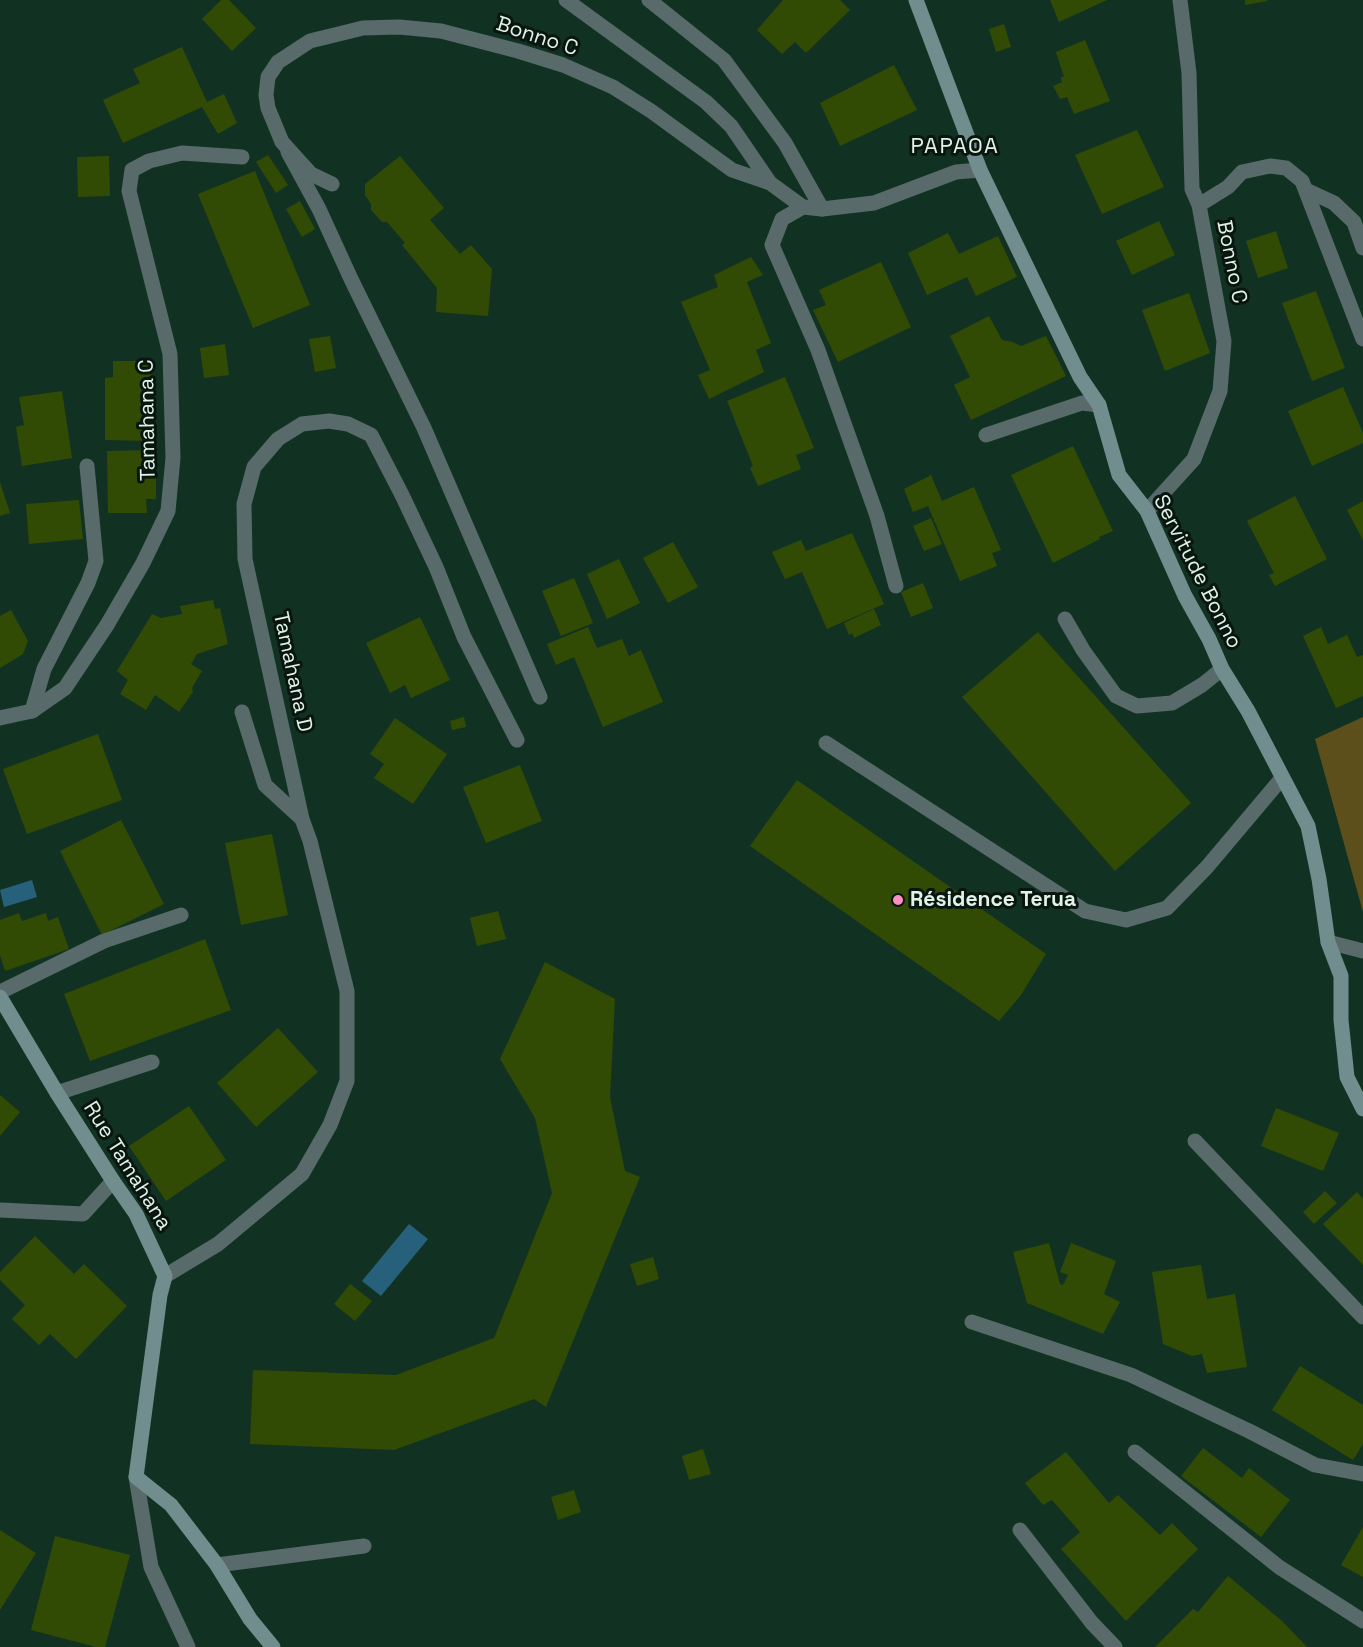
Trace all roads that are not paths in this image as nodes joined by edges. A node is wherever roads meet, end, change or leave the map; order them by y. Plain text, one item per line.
1 (567, 0) edge
2 (649, 0) edge
3 (916, 0) edge
4 (1180, 0) edge
5 (282, 142) junction
6 (242, 157) dead end
7 (980, 170) junction
8 (770, 183) junction
9 (332, 184) dead end
10 (1306, 190) junction
11 (1199, 205) junction
12 (803, 207) junction
13 (822, 209) junction
14 (1363, 248) edge
15 (1363, 339) edge
16 (1099, 405) junction
17 (986, 435) dead end
18 (87, 466) dead end
19 (1147, 511) junction
20 (896, 586) dead end
21 (1065, 619) dead end
22 (1222, 669) junction
23 (540, 697) dead end
24 (32, 711) junction
25 (243, 712) dead end
26 (0, 718) edge
27 (517, 740) dead end
28 (826, 743) dead end
29 (1282, 778) junction
30 (302, 819) junction
31 (181, 915) dead end
32 (1328, 942) junction
33 (1363, 951) edge
34 (0, 992) edge
35 (0, 997) edge
36 (152, 1062) dead end
37 (57, 1092) junction
38 (1363, 1109) edge
39 (1195, 1141) dead end
40 (113, 1181) junction
41 (0, 1210) edge
42 (165, 1276) junction
43 (1363, 1317) edge
44 (972, 1322) dead end
45 (1135, 1452) dead end
46 (1363, 1474) edge
47 (136, 1477) junction
48 (1020, 1530) dead end
49 (364, 1546) dead end
50 (217, 1565) junction
51 (1363, 1621) edge
52 (188, 1647) edge
53 (273, 1647) edge
54 (1115, 1647) edge

1 - 8 street
2 - 13 street
3 - 7 street, Servitude Bonno
4 - 11 street, Bonno C
5 - 8 street, Bonno C
5 - 9 street, Bonno C
5 - 23 street
6 - 24 street, Tamahana C
7 - 13 street
7 - 16 street, Servitude Bonno
8 - 12 street
10 - 11 street
10 - 14 street
10 - 15 street
11 - 19 street, Bonno C
12 - 13 street
12 - 20 street
16 - 17 street
16 - 19 street, Servitude Bonno
18 - 24 street
19 - 22 street, Servitude Bonno
21 - 22 street
22 - 29 street, Servitude Bonno
24 - 26 street, Tamahana C
25 - 30 street
27 - 30 street, Tamahana D
28 - 29 street
29 - 32 street, Servitude Bonno
30 - 42 street, Tamahana D
31 - 34 street
32 - 33 street
32 - 38 street, Servitude Bonno
35 - 37 street, Rue Tamahana
36 - 37 street
37 - 40 street, Rue Tamahana
39 - 43 street
40 - 41 street
40 - 42 street, Rue Tamahana
42 - 47 street
44 - 46 street
45 - 51 street
47 - 50 street
47 - 52 street
48 - 54 street
49 - 50 street
50 - 53 street

